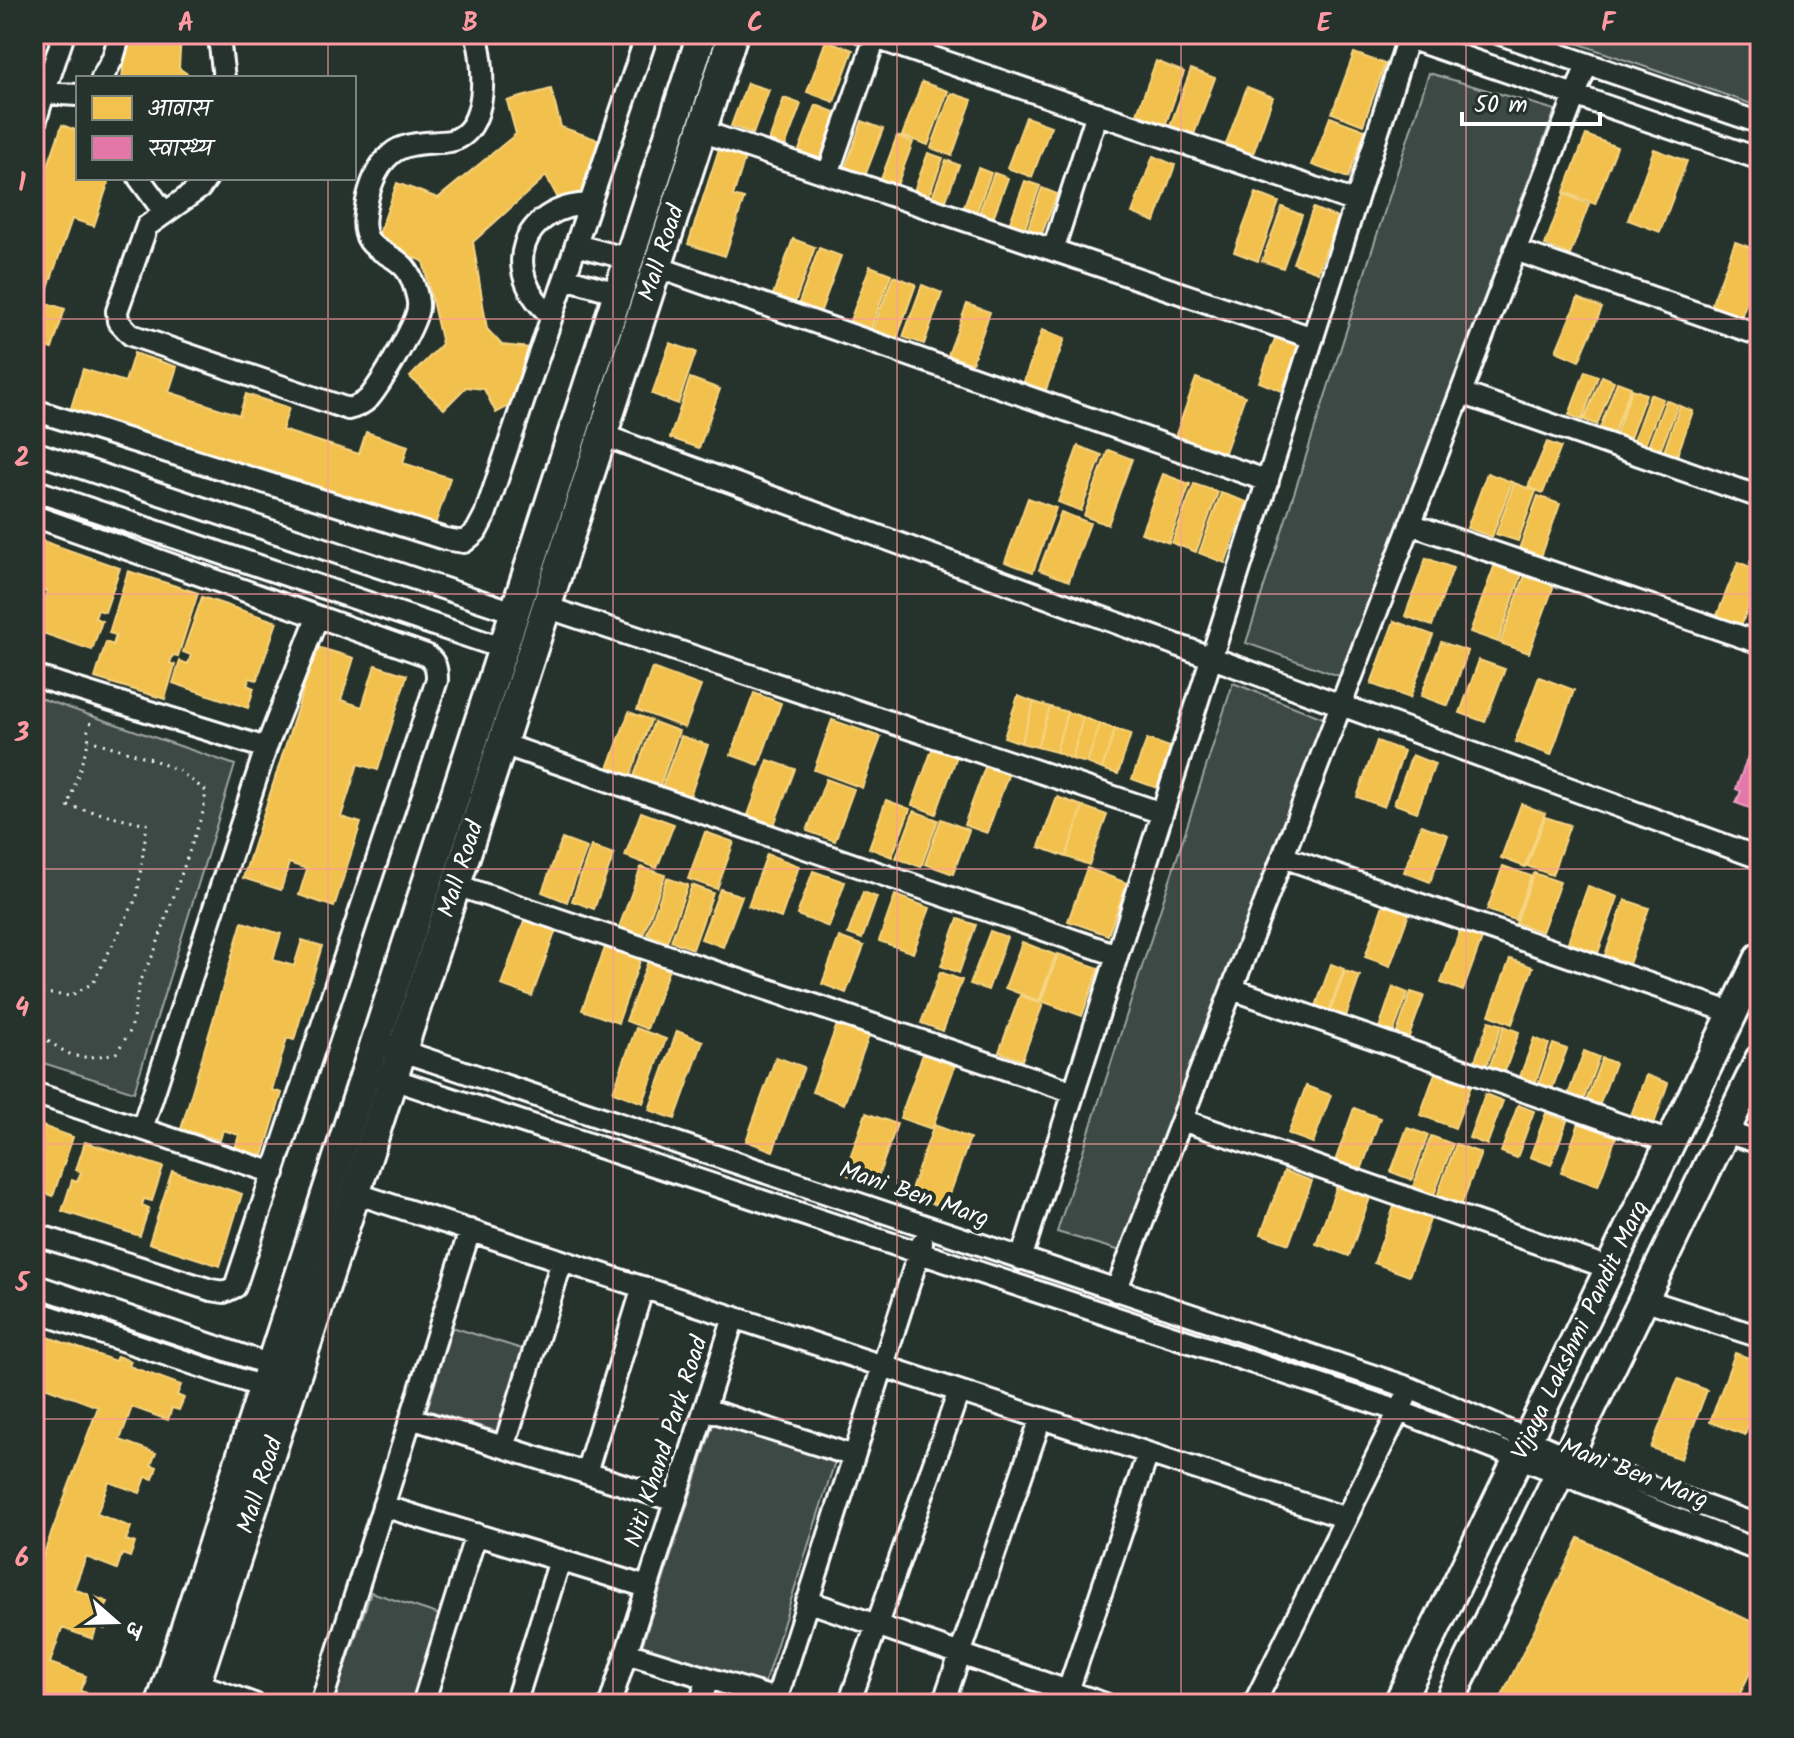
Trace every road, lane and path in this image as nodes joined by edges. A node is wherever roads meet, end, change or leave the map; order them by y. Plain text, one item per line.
1 (64, 34) edge
2 (120, 34) edge
3 (221, 34) edge
4 (476, 34) edge
5 (647, 34) edge
6 (702, 34) edge
7 (733, 34) edge
8 (1500, 34) edge
9 (1404, 35) edge
10 (869, 36) edge
11 (1587, 64) junction
12 (103, 76) edge
13 (224, 76) edge
14 (44, 93) junction
15 (76, 95) edge
16 (1575, 96) junction
17 (1097, 113) junction
18 (1760, 123) edge
19 (34, 126) edge
20 (701, 131) junction
21 (1760, 159) edge
22 (828, 174) junction
23 (140, 180) edge
24 (206, 180) edge
25 (1356, 202) junction
26 (590, 204) junction
27 (164, 212) junction
28 (576, 245) junction
29 (1053, 250) junction
30 (1515, 250) junction
31 (629, 259) junction
32 (657, 267) junction
33 (565, 278) junction
34 (618, 293) junction
35 (552, 316) junction
36 (1760, 335) edge
37 (1313, 338) junction
38 (1461, 393) junction
39 (34, 410) edge
40 (602, 435) junction
41 (34, 452) edge
42 (1268, 481) junction
43 (34, 490) edge
44 (1760, 497) edge
45 (34, 516) edge
46 (1410, 524) junction
47 (546, 607) junction
48 (514, 612) junction
49 (317, 618) junction
50 (1760, 643) edge
51 (502, 648) junction
52 (1211, 658) junction
53 (34, 676) edge
54 (100, 696) junction
55 (1341, 705) junction
56 (89, 740) junction
57 (502, 744) junction
58 (266, 748) junction
59 (1162, 813) junction
60 (1283, 857) junction
61 (1760, 858) edge
62 (456, 885) junction
63 (1117, 955) junction
64 (1760, 957) edge
65 (1232, 989) junction
66 (34, 992) edge
67 (1733, 1013) junction
68 (34, 1033) edge
69 (388, 1047) junction
70 (1760, 1059) edge
71 (366, 1070) junction
72 (392, 1079) junction
73 (1074, 1092) junction
74 (34, 1093) edge
75 (1182, 1120) junction
76 (142, 1129) junction
77 (1725, 1132) junction
78 (1670, 1142) junction
79 (1760, 1143) edge
80 (274, 1173) junction
81 (355, 1193) junction
82 (928, 1227) junction
83 (470, 1230) junction
84 (34, 1234) edge
85 (919, 1253) junction
86 (1021, 1259) junction
87 (562, 1261) junction
88 (1609, 1268) junction
89 (34, 1285) edge
90 (643, 1287) junction
91 (1116, 1291) junction
92 (1643, 1299) junction
93 (34, 1311) edge
94 (734, 1317) junction
95 (1760, 1337) edge
96 (883, 1366) junction
97 (267, 1376) junction
98 (1410, 1388) junction
99 (959, 1391) junction
100 (705, 1409) junction
101 (1399, 1411) junction
102 (411, 1418) junction
103 (1041, 1418) junction
104 (504, 1447) junction
105 (1525, 1448) junction
106 (1148, 1453) junction
107 (854, 1456) junction
108 (1564, 1466) junction
109 (586, 1473) junction
110 (675, 1501) junction
111 (383, 1506) junction
112 (1346, 1518) junction
113 (1760, 1526) edge
114 (476, 1534) junction
115 (1760, 1551) edge
116 (560, 1560) junction
117 (647, 1587) junction
118 (807, 1601) junction
119 (876, 1625) junction
120 (626, 1653) junction
121 (960, 1654) junction
122 (708, 1678) junction
123 (1068, 1691) junction
124 (192, 1694) edge
125 (775, 1702) edge
126 (161, 1704) edge
127 (254, 1704) edge
128 (321, 1704) edge
129 (423, 1704) edge
130 (515, 1704) edge
131 (610, 1704) edge
132 (700, 1704) edge
133 (849, 1704) edge
134 (943, 1704) edge
135 (1105, 1704) edge
136 (1254, 1704) edge
137 (1398, 1704) edge
138 (1448, 1704) edge

1 - 14 street
2 - 12 street
3 - 13 street
4 - 27 street
5 - 26 street
6 - 31 street, Mall Road
7 - 20 street, Mall Road
8 - 11 street
9 - 16 street
9 - 25 street
10 - 17 street
10 - 22 street
11 - 16 street
11 - 18 street
14 - 15 street
14 - 19 street
16 - 21 street
16 - 30 street
17 - 25 street
17 - 29 street
20 - 22 street
20 - 32 street, Mall Road
22 - 29 street
23 - 27 street
24 - 27 street
25 - 37 street
26 - 28 street
26 - 35 street
28 - 31 street
28 - 33 street
29 - 37 street
30 - 36 street
30 - 38 street
31 - 34 street, Mall Road
32 - 40 street, Mall Road
32 - 42 street
33 - 34 street
33 - 35 street
34 - 48 street, Mall Road
35 - 39 street
37 - 42 street
38 - 44 street
38 - 46 street
40 - 47 street, Mall Road
40 - 52 street
41 - 48 street
42 - 52 street
43 - 51 street
45 - 49 street
46 - 50 street
46 - 55 street
47 - 57 street, Mall Road
47 - 59 street
48 - 51 street, Mall Road
49 - 58 street
49 - 80 street
51 - 69 street, Mall Road
52 - 55 street
52 - 59 street
53 - 54 street
54 - 56 path
54 - 58 street
55 - 60 street
55 - 61 street
56 - 66 path
56 - 68 path
57 - 62 street, Mall Road
57 - 63 street
58 - 76 street
59 - 63 street
60 - 65 street
60 - 67 street
62 - 69 street, Mall Road
62 - 73 street
63 - 73 street
64 - 67 street, Vijaya Lakshmi Pandit Marg
65 - 75 street
65 - 78 street
67 - 78 street, Vijaya Lakshmi Pandit Marg
69 - 71 street, Mall Road
69 - 72 street, Mall Road
69 - 82 street, Mani Ben Marg
70 - 77 street, Vijaya Lakshmi Pandit Marg
71 - 72 street, Mani Ben Marg
71 - 97 street, Mall Road
72 - 81 street, Mall Road
72 - 85 street, Mani Ben Marg
73 - 86 street
74 - 76 street
75 - 88 street
75 - 91 street
76 - 80 street
77 - 79 street
77 - 92 street, Vijaya Lakshmi Pandit Marg
78 - 88 street, Vijaya Lakshmi Pandit Marg
80 - 84 street
81 - 83 street
81 - 124 street, Mall Road
82 - 85 street
82 - 86 street, Mani Ben Marg
83 - 87 street
83 - 102 street
85 - 96 street
85 - 101 street, Mani Ben Marg
86 - 91 street, Mani Ben Marg
87 - 90 street
87 - 104 street
88 - 105 street, Vijaya Lakshmi Pandit Marg
89 - 97 street
90 - 94 street
90 - 109 street
91 - 98 street, Mani Ben Marg
92 - 95 street
92 - 108 street, Vijaya Lakshmi Pandit Marg
93 - 97 street
94 - 96 street, Niti Khand Park Road
94 - 100 street, Niti Khand Park Road
96 - 99 street, Niti Khand Park Road
96 - 107 street
97 - 126 street, Mall Road
98 - 101 street
98 - 105 street, Mani Ben Marg
99 - 103 street, Niti Khand Park Road
99 - 119 street
100 - 107 street
100 - 110 street, Niti Khand Park Road
101 - 105 street, Mani Ben Marg
101 - 112 street
102 - 104 street
102 - 111 street
103 - 106 street, Niti Khand Park Road
103 - 121 street
104 - 109 street
105 - 108 street, Mani Ben Marg
105 - 137 street, Vijaya Lakshmi Pandit Marg
106 - 112 street, Niti Khand Park Road
106 - 123 street
107 - 118 street
108 - 113 street
108 - 115 street, Mani Ben Marg
108 - 138 street, Vijaya Lakshmi Pandit Marg
109 - 110 street
110 - 117 street, Niti Khand Park Road
111 - 114 street
111 - 128 street
112 - 136 street
114 - 116 street
114 - 129 street
116 - 117 street
116 - 130 street
117 - 120 street, Niti Khand Park Road
118 - 119 street
118 - 125 street
119 - 121 street
119 - 133 street
120 - 122 street
120 - 131 street, Niti Khand Park Road
121 - 123 street
121 - 134 street
122 - 125 street
122 - 132 street
123 - 135 street
124 - 127 street

